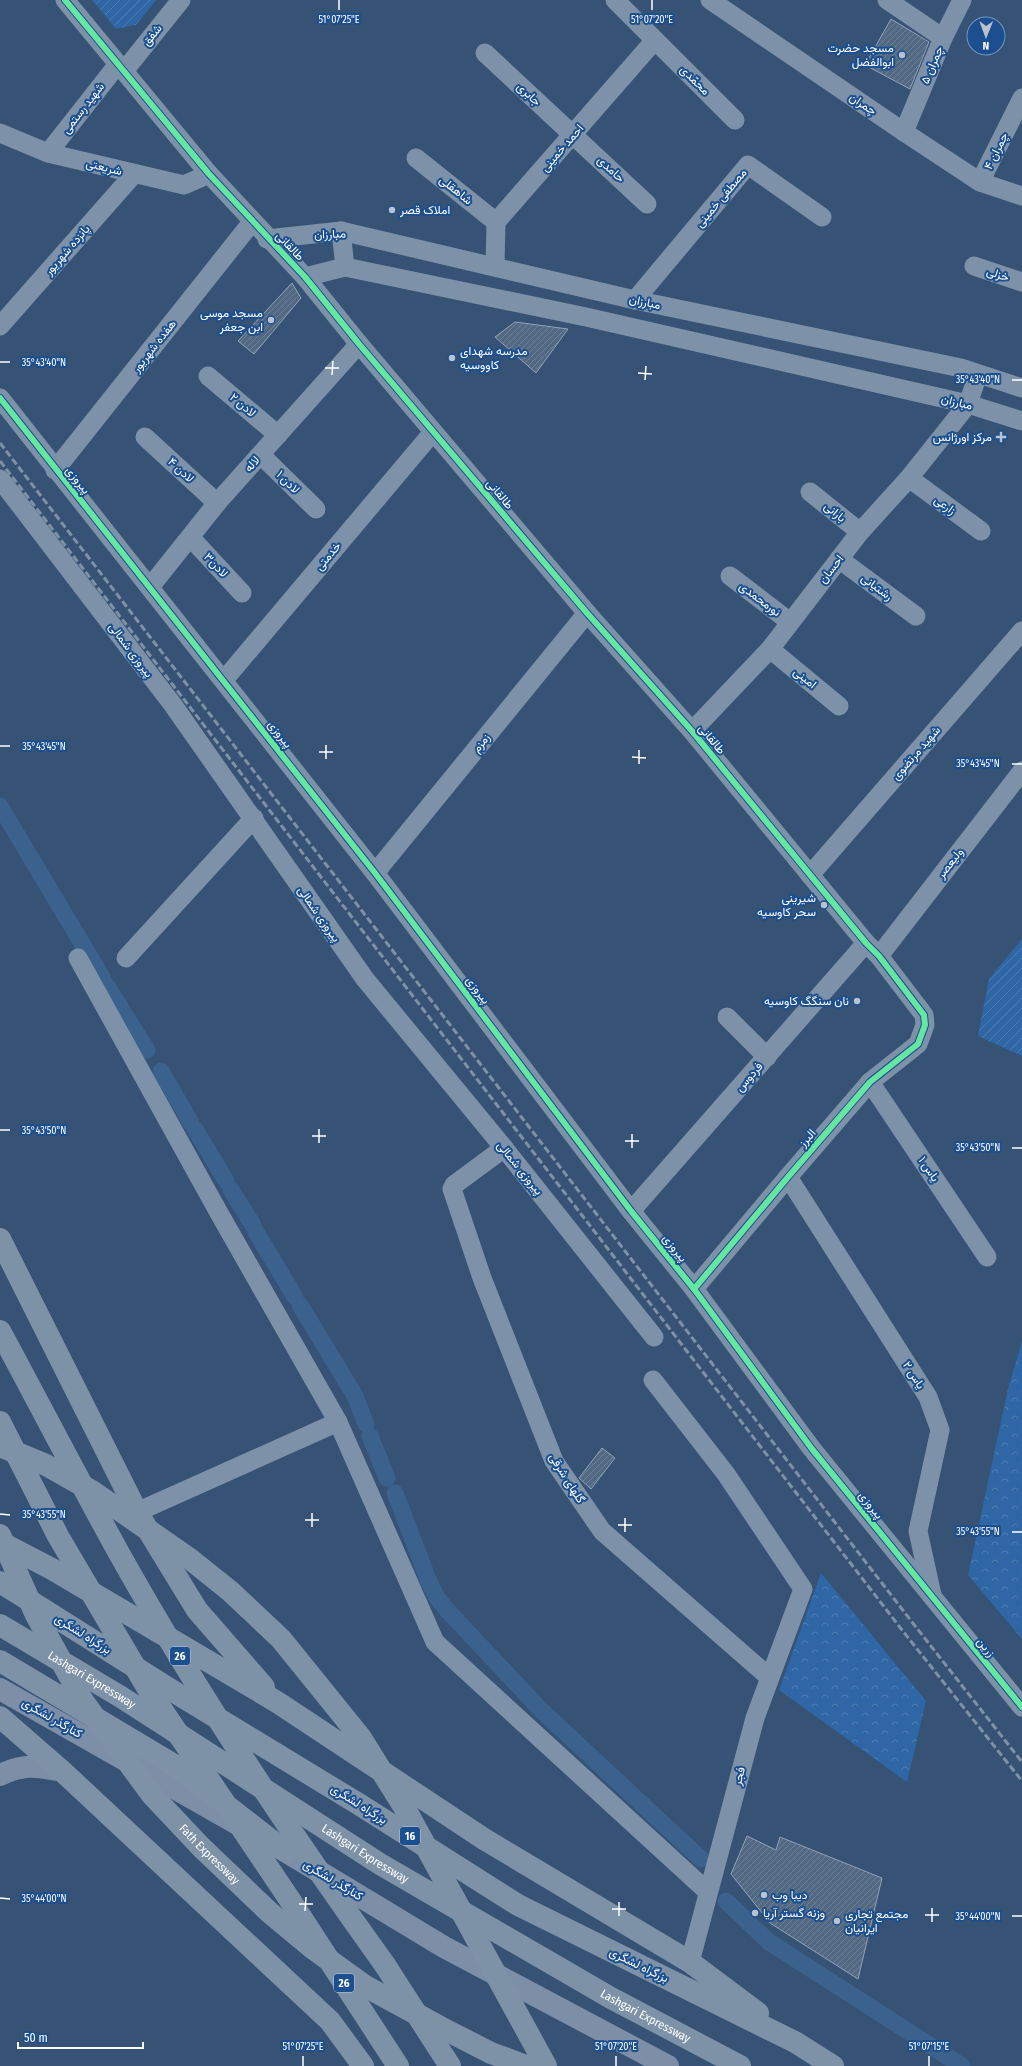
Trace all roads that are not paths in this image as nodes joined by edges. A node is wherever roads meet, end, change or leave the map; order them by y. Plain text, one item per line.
1 (65, 0) edge
2 (181, 0) edge
3 (615, 0) edge
4 (710, 0) edge
5 (888, 0) edge
6 (962, 0) edge
7 (943, 38) junction
8 (655, 40) junction
9 (485, 53) dead end
10 (121, 67) junction
11 (1022, 98) edge
12 (735, 120) dead end
13 (904, 132) junction
14 (0, 133) edge
15 (574, 135) junction
16 (48, 153) junction
17 (416, 158) dead end
18 (134, 174) junction
19 (209, 174) junction
20 (980, 182) junction
21 (1022, 196) edge
22 (647, 204) dead end
23 (822, 217) dead end
24 (252, 222) junction
25 (496, 222) junction
26 (341, 231) junction
27 (268, 239) junction
28 (495, 266) junction
29 (974, 266) dead end
30 (346, 267) junction
31 (305, 277) junction
32 (1022, 282) edge
33 (635, 300) junction
34 (0, 326) edge
35 (358, 344) junction
36 (978, 374) junction
37 (208, 376) dead end
38 (1022, 388) edge
39 (0, 398) edge
40 (968, 404) junction
41 (1022, 421) edge
42 (433, 432) junction
43 (278, 435) junction
44 (145, 437) dead end
45 (261, 455) junction
46 (55, 470) junction
47 (909, 478) junction
48 (0, 479) edge
49 (810, 492) dead end
50 (217, 504) junction
51 (316, 509) dead end
52 (981, 531) dead end
53 (860, 532) junction
54 (191, 538) junction
55 (839, 559) junction
56 (730, 576) dead end
57 (150, 588) junction
58 (242, 593) dead end
59 (587, 613) junction
60 (916, 616) dead end
61 (790, 622) junction
62 (1022, 631) edge
63 (770, 650) junction
64 (224, 680) junction
65 (839, 706) dead end
66 (692, 731) junction
67 (1022, 771) edge
68 (254, 818) junction
69 (375, 873) junction
70 (810, 875) junction
71 (872, 949) junction
72 (78, 958) dead end
73 (126, 958) dead end
74 (916, 1004) joint
75 (727, 1017) dead end
76 (768, 1057) junction
77 (870, 1082) junction
78 (504, 1148) junction
79 (788, 1177) junction
80 (631, 1211) junction
81 (0, 1239) edge
82 (987, 1257) dead end
83 (694, 1289) junction
84 (0, 1331) edge
85 (654, 1337) dead end
86 (653, 1380) dead end
87 (0, 1422) edge
88 (338, 1422) junction
89 (0, 1446) edge
90 (138, 1512) junction
91 (0, 1536) edge
92 (0, 1542) edge
93 (0, 1582) edge
94 (933, 1600) junction
95 (0, 1625) edge
96 (0, 1660) edge
97 (769, 1677) junction
98 (0, 1689) edge
99 (277, 1702) junction
100 (1022, 1707) edge
101 (0, 1717) edge
102 (62, 1771) junction
103 (0, 1775) edge
104 (285, 1851) junction
105 (708, 1892) junction
106 (690, 1962) junction
107 (795, 2042) junction
108 (363, 2066) edge
109 (398, 2066) edge
110 (450, 2066) edge
111 (526, 2066) edge
112 (546, 2066) edge
113 (668, 2066) edge
114 (740, 2066) edge
115 (833, 2066) edge

1 - 10 street, طالقانی
2 - 10 street, شفق
3 - 8 street, محمّدی
4 - 13 street, چمران
5 - 7 street
6 - 7 street, چمران ۵
7 - 13 street, چمران ۵
8 - 12 street, محمّدی
8 - 15 street, احمد خمینی
9 - 15 street, جابری
10 - 16 street, شهید رستمی
10 - 19 street, طالقانی
11 - 20 street, چمران ۴
13 - 20 street, چمران
14 - 16 street, شریعتی
15 - 22 street, حامدی
15 - 25 street, احمد خمینی
16 - 18 street, شریعتی
17 - 25 street, شاهقلی
18 - 19 street, شریعتی
18 - 34 street, پانزده شهریور
19 - 24 street, طالقانی
20 - 21 street, چمران
23 - 33 street, مصطفی خمینی
24 - 27 street, طالقانی
24 - 46 street, هفده شهریور
25 - 28 street
26 - 27 street, مبارزان
26 - 28 street, مبارزان
26 - 30 street
27 - 31 street, طالقانی
28 - 33 street, مبارزان
29 - 32 street, خزلی
30 - 31 street, مبارزان
30 - 40 street, مبارزان
31 - 35 street, طالقانی
33 - 36 street, مبارزان
35 - 42 street, طالقانی
35 - 43 street, لاله
36 - 38 street, مبارزان
36 - 40 street
37 - 43 street, لادن ۲
39 - 46 street, پیروزی
40 - 41 street, مبارزان
40 - 47 street, احسان
42 - 59 street, طالقانی
42 - 64 street, خدمتی
43 - 45 street, لاله
44 - 50 street, لادن ۴
45 - 50 street, لاله
45 - 51 street, لادن ۱
46 - 57 street, پیروزی
47 - 52 street, زارعی
47 - 53 street, احسان
48 - 68 street, پیروزی شمالی
49 - 53 street, بارانی
50 - 54 street, لاله
53 - 55 street, احسان
54 - 57 street, لاله
54 - 58 street, لادن۳
55 - 60 street, رشتیانی
55 - 61 street, احسان
56 - 61 street, نورمحمدی
57 - 64 street, پیروزی
59 - 66 street, طالقانی
59 - 69 street, زمزم
61 - 63 street, احسان
62 - 70 street, شهید مرتضوی
63 - 65 street, امینی
63 - 66 street, احسان
64 - 69 street, پیروزی
66 - 70 street, طالقانی
67 - 71 street, ولیعصر
68 - 73 street
68 - 78 street, پیروزی شمالی
69 - 80 street, پیروزی
70 - 71 street, طالقانی
71 - 74 street, طالقانی
71 - 76 street, فردوس
72 - 88 street
74 - 77 street, البرز
75 - 76 street
76 - 80 street, فردوس
77 - 79 street, البرز
77 - 82 street, یاس ۱
78 - 85 street, پیروزی شمالی
78 - 97 street, گلهای شرقی
79 - 83 street, البرز
79 - 94 street, یاس ۲
80 - 83 street, پیروزی
81 - 90 highway
83 - 94 street, پیروزی
84 - 110 highway, 26, bridge
86 - 97 street, فجر
87 - 109 highway, 26, bridge
88 - 90 street
88 - 105 street
89 - 112 highway, bridge
90 - 99 highway
91 - 111 highway, Fath Expressway, bridge
92 - 99 highway
93 - 107 highway, بزرگراه لشگری / 16
94 - 100 street, زرین
95 - 114 highway, Lashgari Expressway
96 - 104 highway
97 - 105 street, فجر
98 - 104 main road, کنارگذر لشگری
99 - 106 highway
101 - 102 highway
102 - 103 main road
102 - 108 highway
104 - 113 main road, کنارگذر لشگری
105 - 106 street, فجر
106 - 107 highway
107 - 115 highway, بزرگراه لشگری / 16

